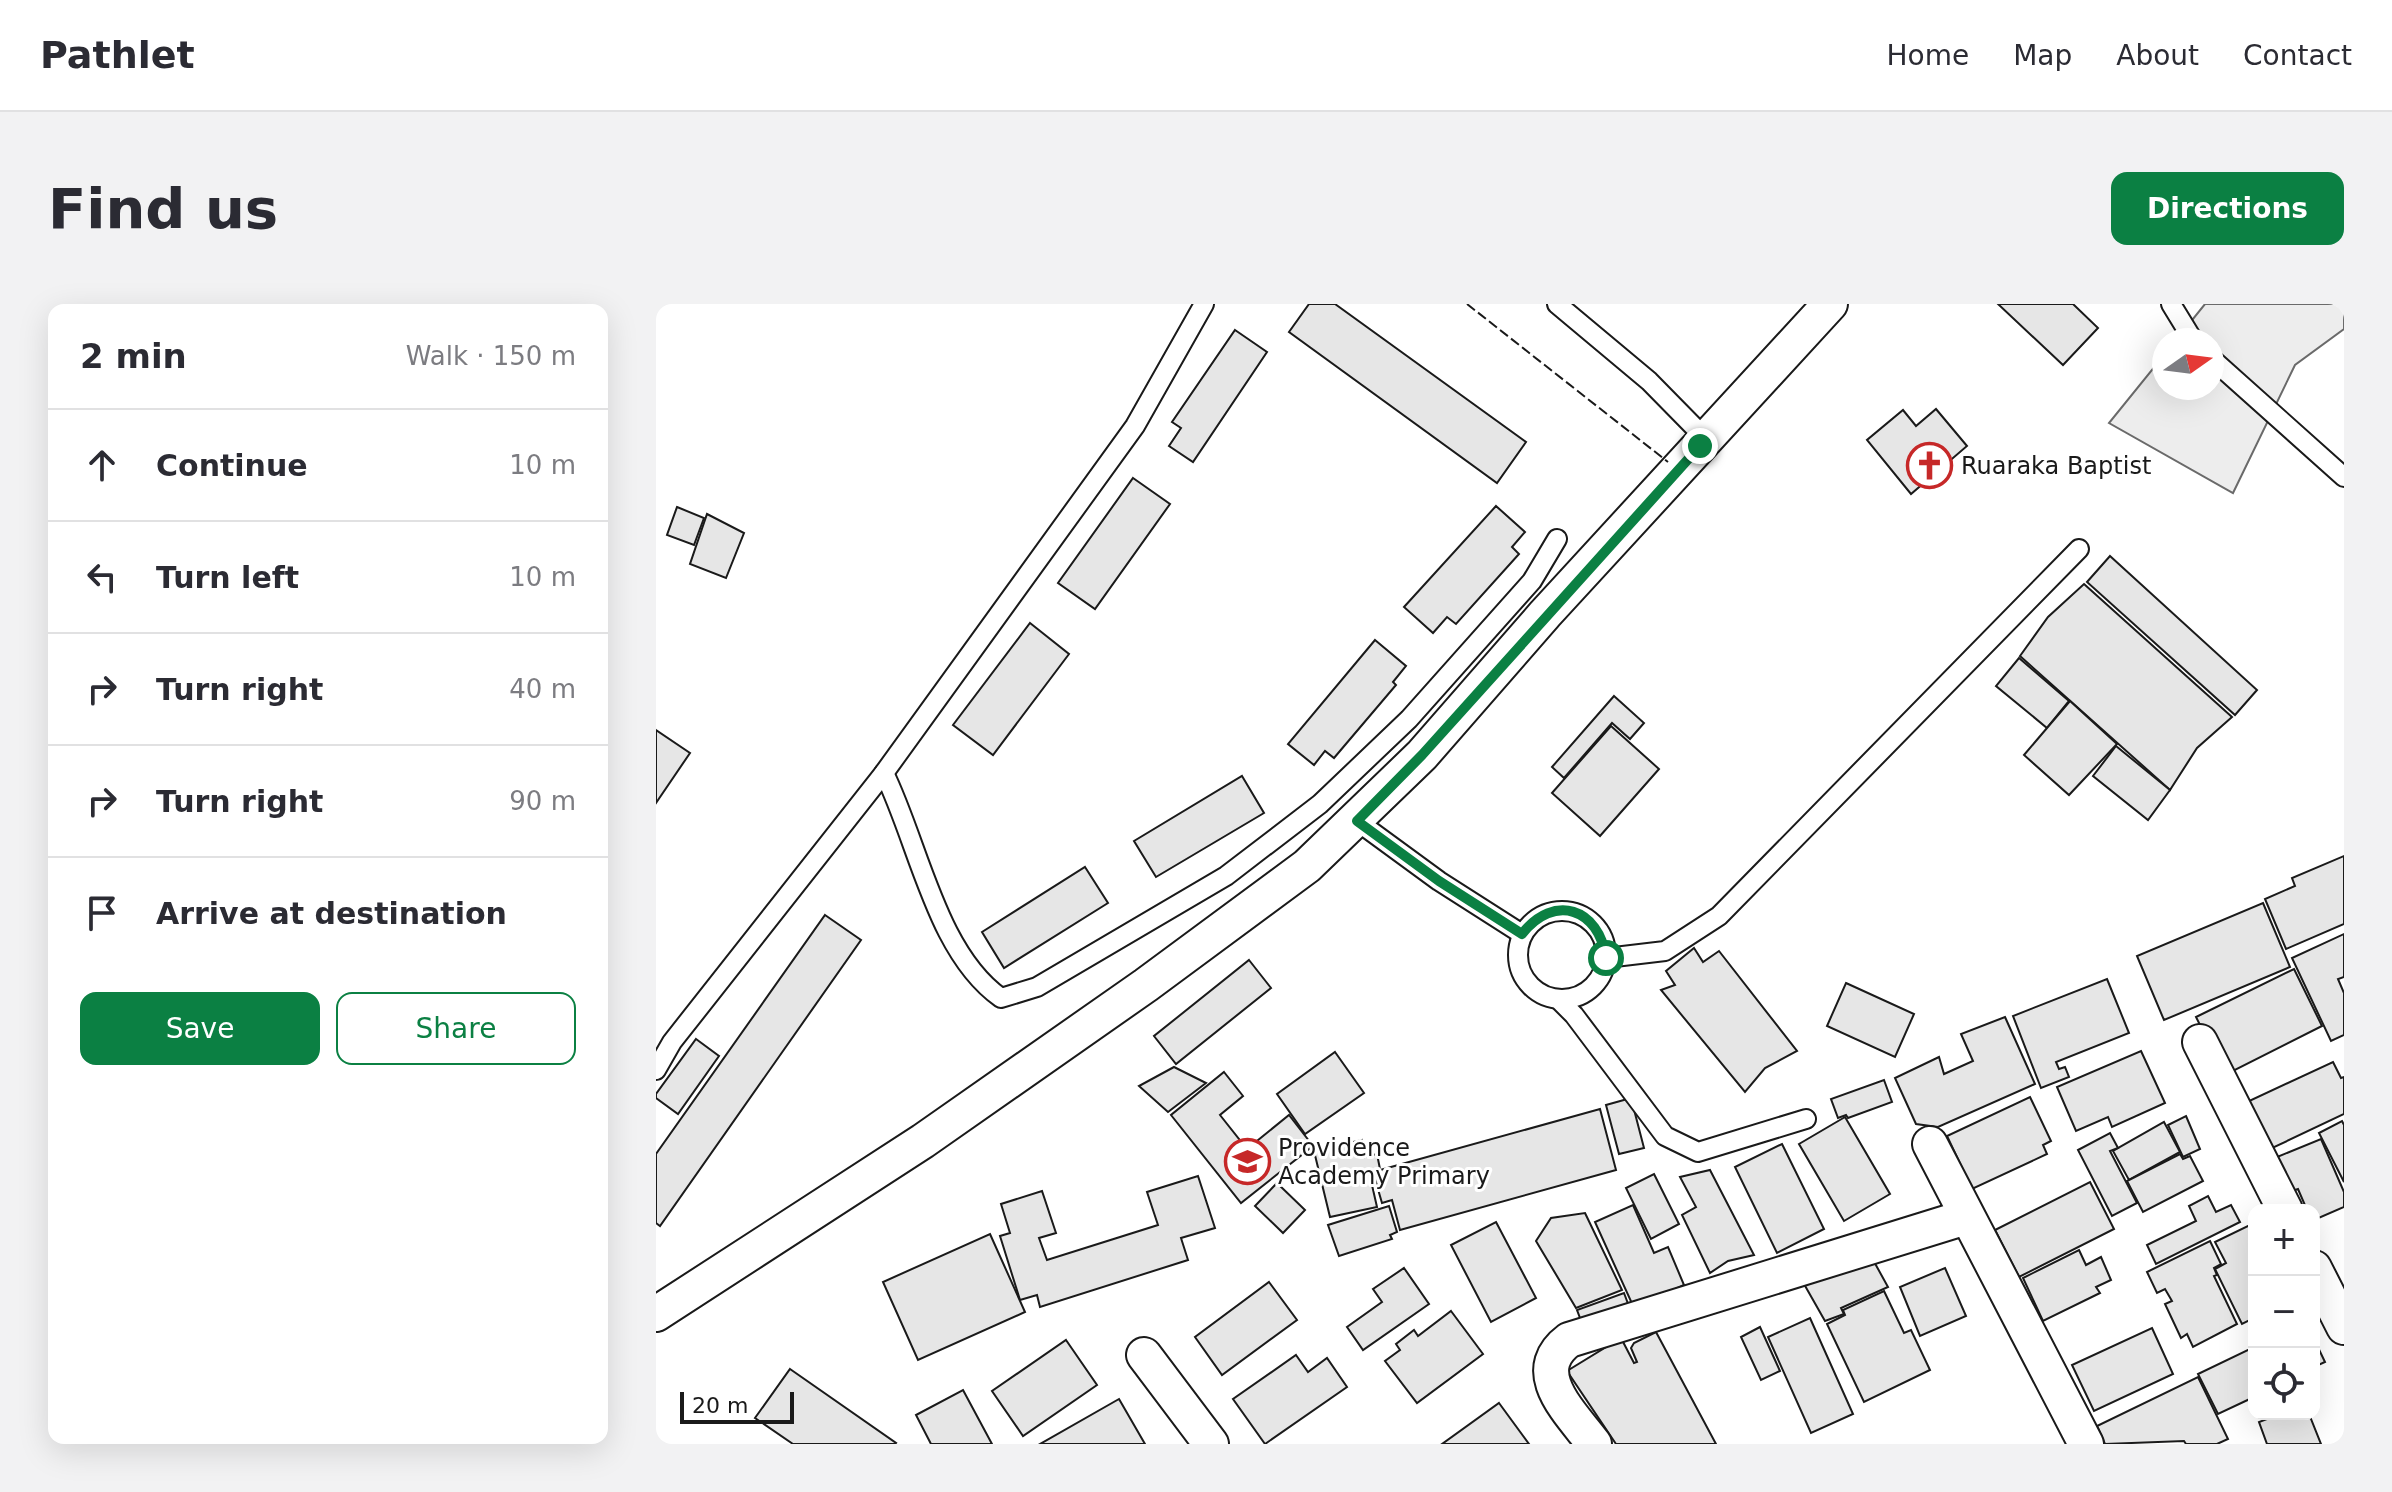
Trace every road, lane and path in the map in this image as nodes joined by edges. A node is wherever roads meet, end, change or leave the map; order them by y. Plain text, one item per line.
1 (1204, 304) edge
2 (1557, 304) edge
3 (1830, 304) edge
4 (2171, 304) edge
5 (2186, 328) edge
6 (2224, 370) edge
7 (1706, 439) junction
8 (2344, 477) edge
9 (1557, 539) dead end
10 (2079, 549) dead end
11 (884, 773) junction
12 (1357, 821) junction
13 (1522, 934) junction
14 (1606, 958) junction
15 (1559, 1000) junction
16 (2200, 1042) dead end
17 (656, 1070) edge
18 (1806, 1119) dead end
19 (1930, 1144) dead end
20 (2282, 1204) edge
21 (1966, 1217) junction
22 (2318, 1276) edge
23 (656, 1314) edge
24 (2344, 1327) edge
25 (1144, 1355) dead end
26 (2076, 1441) edge
27 (1211, 1444) edge
28 (1594, 1444) edge

1 - 11 lane
2 - 7 lane
3 - 7 street
4 - 5 lane
6 - 8 lane
7 - 12 street
9 - 11 lane
10 - 14 lane
11 - 17 lane
12 - 13 lane
12 - 23 street
13 - 14 lane
13 - 15 lane
14 - 15 lane
15 - 18 lane
16 - 20 street
19 - 21 street
21 - 26 street
21 - 28 street
22 - 24 street
25 - 27 street

